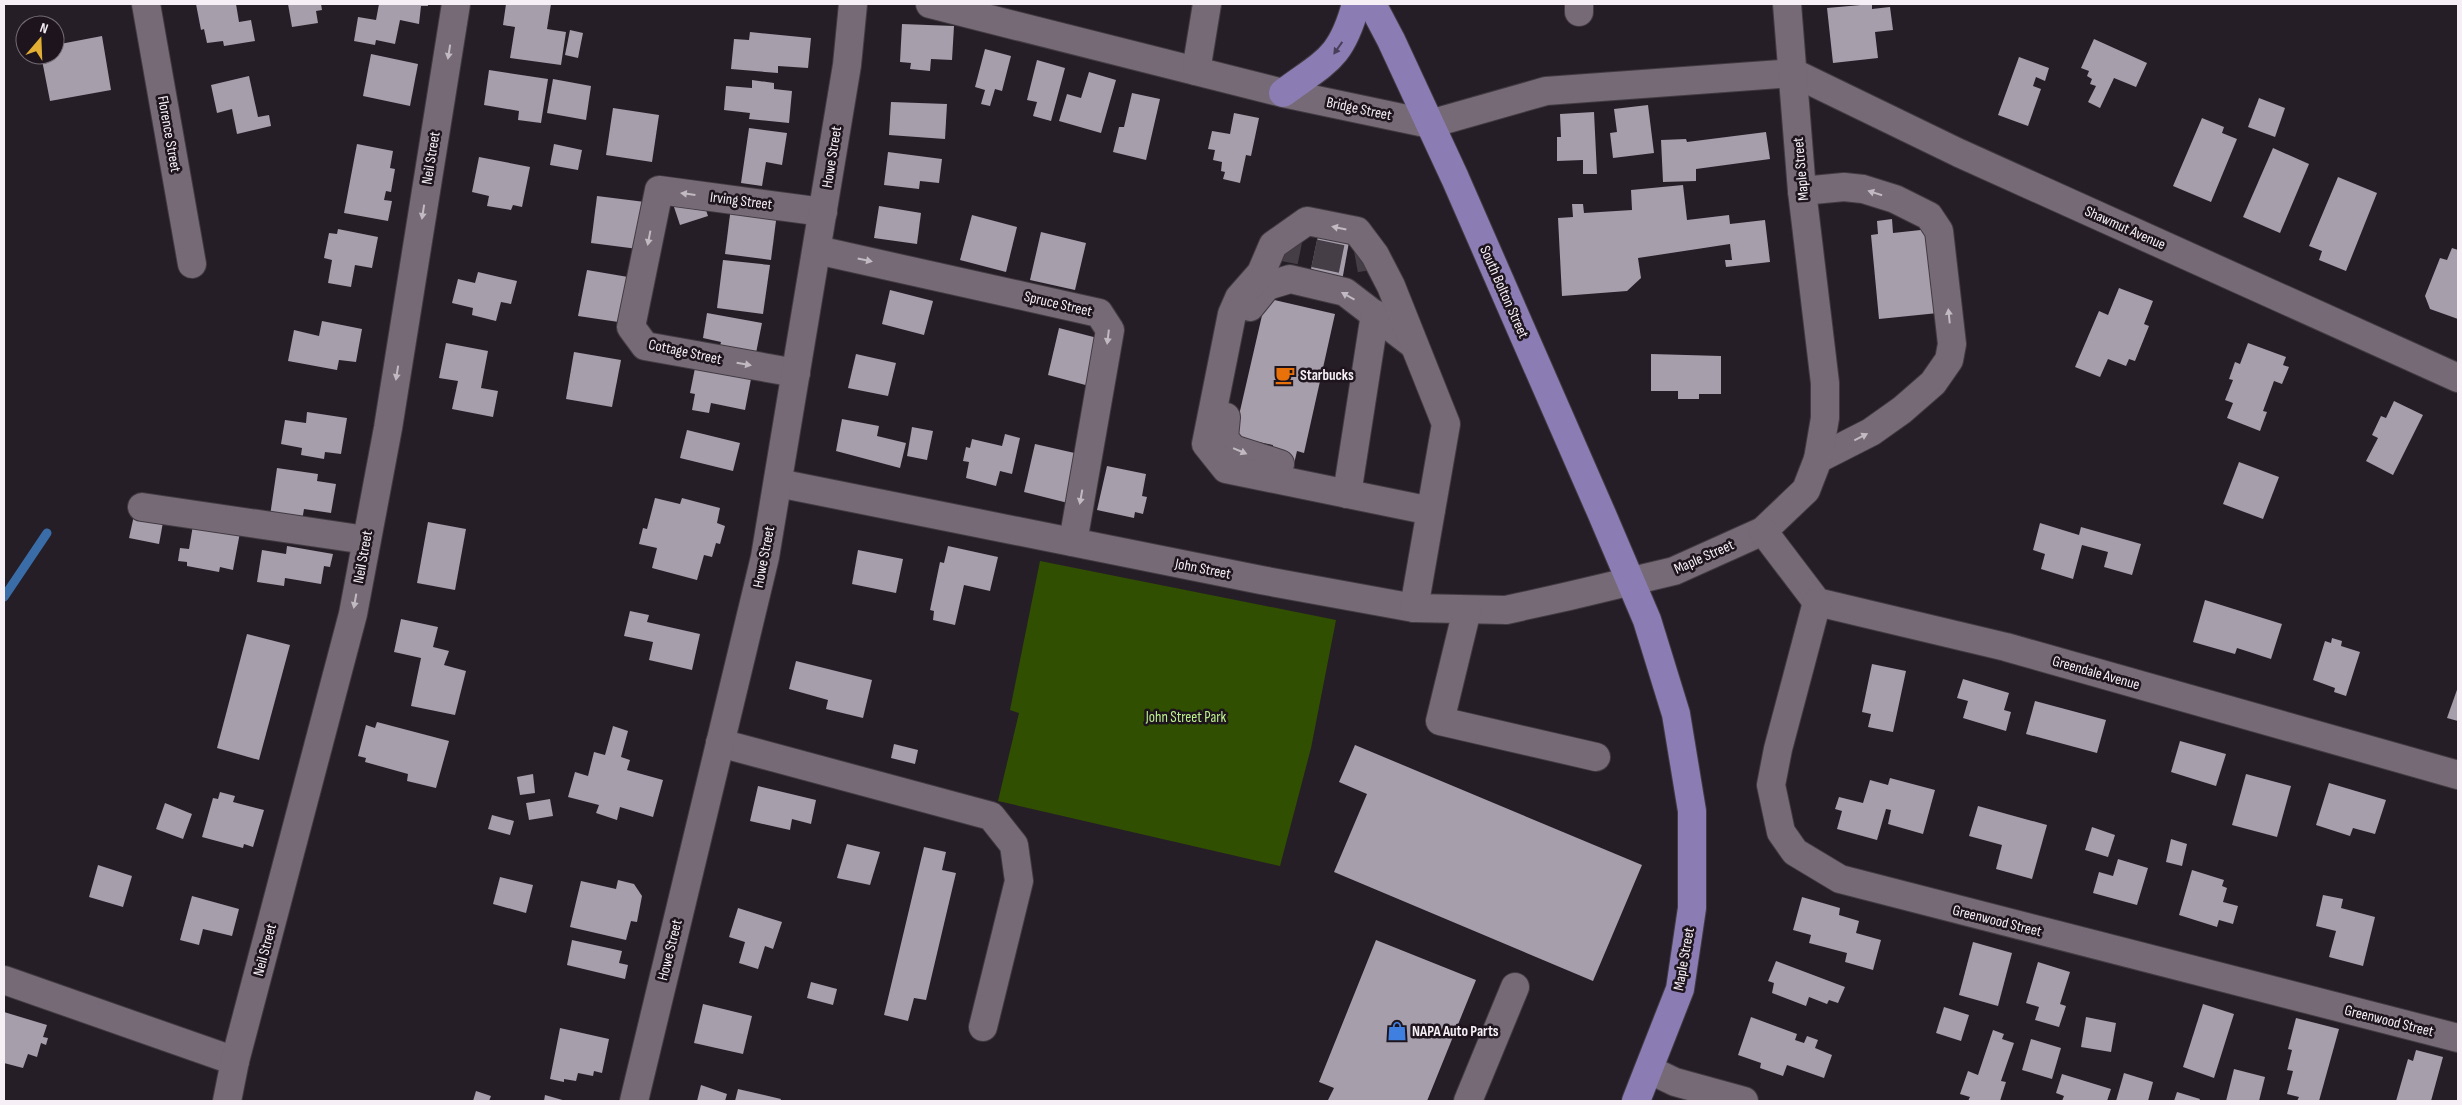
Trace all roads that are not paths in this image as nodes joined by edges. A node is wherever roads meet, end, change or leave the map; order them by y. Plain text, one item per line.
1 (146, 4) edge
2 (456, 4) edge
3 (853, 4) edge
4 (930, 4) edge
5 (1207, 4) edge
6 (1356, 4) edge
7 (1372, 4) edge
8 (1787, 4) edge
9 (1196, 71) junction
10 (1794, 73) junction
11 (1283, 93) junction
12 (1430, 124) junction
13 (659, 190) joint
14 (1802, 191) junction
15 (823, 212) junction
16 (817, 250) junction
17 (192, 264) dead end
18 (1375, 314) junction
19 (1415, 346) junction
20 (796, 373) junction
21 (2458, 378) edge
22 (1818, 459) junction
23 (778, 483) junction
24 (1312, 486) junction
25 (1347, 494) junction
26 (142, 507) dead end
27 (1431, 511) junction
28 (1763, 531) junction
29 (366, 540) junction
30 (1073, 542) junction
31 (1630, 582) junction
32 (1817, 602) junction
33 (1414, 608) junction
34 (1467, 610) junction
35 (720, 743) junction
36 (1596, 757) dead end
37 (2458, 775) edge
38 (4, 980) edge
39 (1515, 987) dead end
40 (983, 1027) dead end
41 (2458, 1038) edge
42 (235, 1061) junction
43 (1650, 1070) junction
44 (226, 1101) edge
45 (634, 1101) edge
46 (1468, 1101) edge
47 (1636, 1101) edge
48 (1744, 1101) edge

1 - 17 street, Florence Street
2 -> 29 street, Neil Street
3 - 15 street, Howe Street
4 - 9 street, Bridge Street
5 - 9 street
6 -> 11 main road
7 - 12 main road, South Bolton Street
8 - 10 street, Maple Street
9 - 11 street, Bridge Street
10 - 12 street, Bridge Street
10 - 14 street, Maple Street
10 - 21 street, Shawmut Avenue
11 - 12 street, Bridge Street
12 - 31 main road, South Bolton Street
15 -> 13 street, Irving Street
13 -> 20 street, Cottage Street
14 - 22 street, Maple Street
22 -> 14 street
15 - 16 street, Howe Street
16 - 20 street, Howe Street
16 -> 30 street, Spruce Street
18 - 19 street
18 -> 24 street
18 - 25 street
19 -> 24 street
19 - 27 street
20 - 23 street, Howe Street
22 - 28 street, Maple Street
23 - 30 street, John Street
23 - 35 street, Howe Street
24 - 25 street
25 - 27 street
26 - 29 street
27 - 33 street
28 - 31 street, Maple Street
28 - 32 street
29 -> 42 street, Neil Street
30 - 33 street, John Street
31 - 34 street, John Street
31 - 43 main road, Maple Street
32 - 37 street, Greendale Avenue
32 - 41 street, Greenwood Street
33 - 34 street, John Street
34 - 36 street
35 - 40 street
35 - 45 street, Howe Street
38 - 42 street
39 - 46 street
42 - 44 street, Neil Street
43 - 47 main road, Maple Street
43 - 48 street

